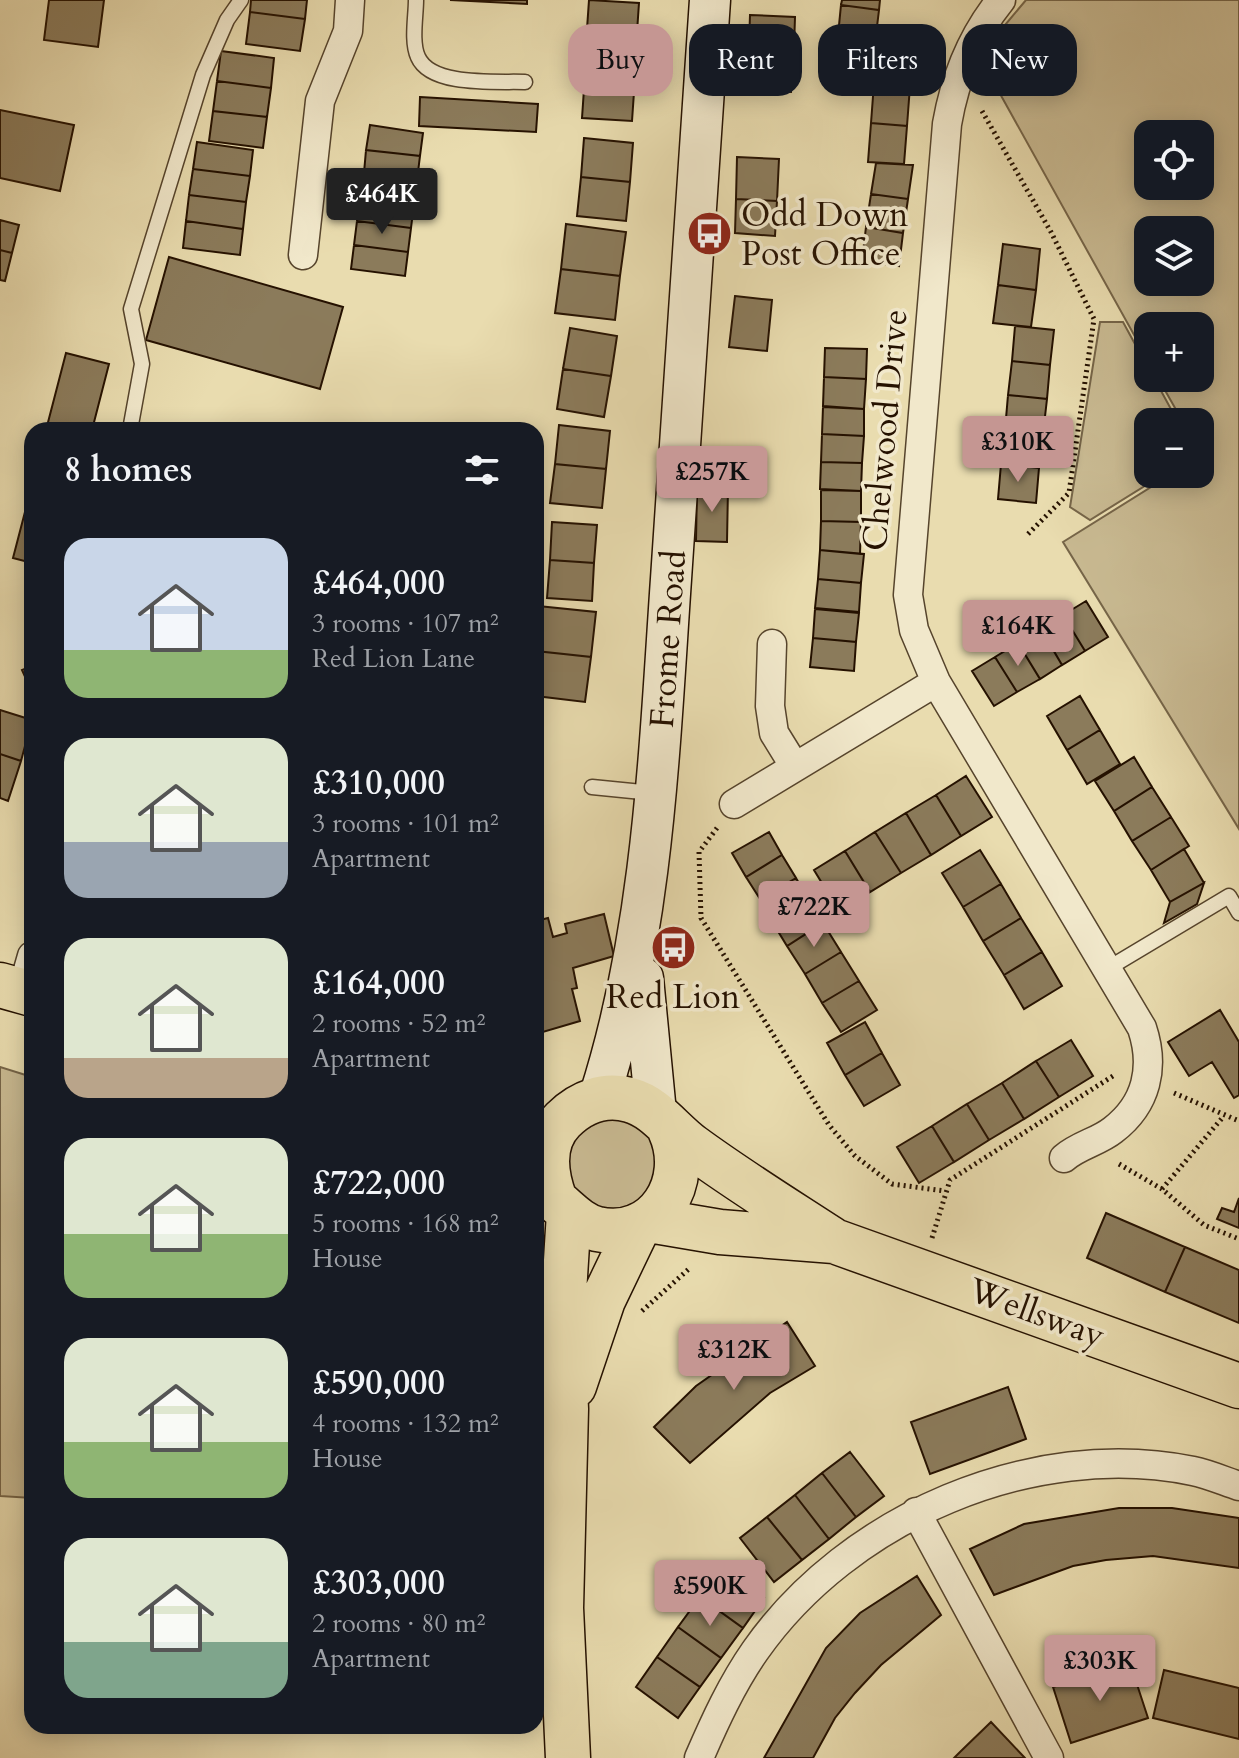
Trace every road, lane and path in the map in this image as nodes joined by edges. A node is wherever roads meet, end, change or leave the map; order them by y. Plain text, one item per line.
1 (241, 0) edge
2 (350, 0) edge
3 (416, 0) edge
4 (710, 0) edge
5 (1001, 0) edge
6 (960, 71) junction
7 (525, 82) dead end
8 (303, 255) dead end
9 (131, 422) edge
10 (1028, 534) dead end
11 (772, 644) dead end
12 (936, 682) junction
13 (795, 767) junction
14 (592, 787) dead end
15 (657, 793) junction
16 (734, 804) joint
17 (1239, 913) edge
18 (639, 942) junction
19 (1107, 969) junction
20 (571, 1104) edge
21 (1223, 1117) dead end
22 (663, 1122) junction
23 (1074, 1151) joint
24 (1162, 1189) junction
25 (945, 1191) dead end
26 (554, 1200) edge
27 (644, 1223) junction
28 (1239, 1239) edge
29 (834, 1241) junction
30 (1239, 1386) edge
31 (566, 1409) junction
32 (1239, 1486) edge
33 (916, 1512) junction
34 (568, 1758) edge
35 (699, 1758) edge
36 (1049, 1758) edge

1 - 9 lane
2 - 8 street
3 - 7 lane
4 - 15 street, Frome Road
5 - 6 street, Chelwood Drive
6 - 10 path
6 - 12 street, Chelwood Drive
11 - 13 street
12 - 13 street
12 - 19 street, Chelwood Drive
13 - 16 street
14 - 15 lane
15 - 18 street, Frome Road
16 - 25 path
17 - 19 lane
18 - 20 street, Frome Road
18 - 22 street, Frome Road
19 - 23 street, Chelwood Drive
20 - 22 main road, Wellsway
20 - 26 main road
21 - 24 path
22 - 27 main road
22 - 29 main road, Wellsway
23 - 24 path
24 - 28 path
26 - 27 main road, Wellsway
26 - 31 main road
27 - 29 main road, Wellsway
27 - 31 main road
29 - 30 main road, Wellsway
31 - 34 main road
32 - 33 street
33 - 35 street
33 - 36 street

